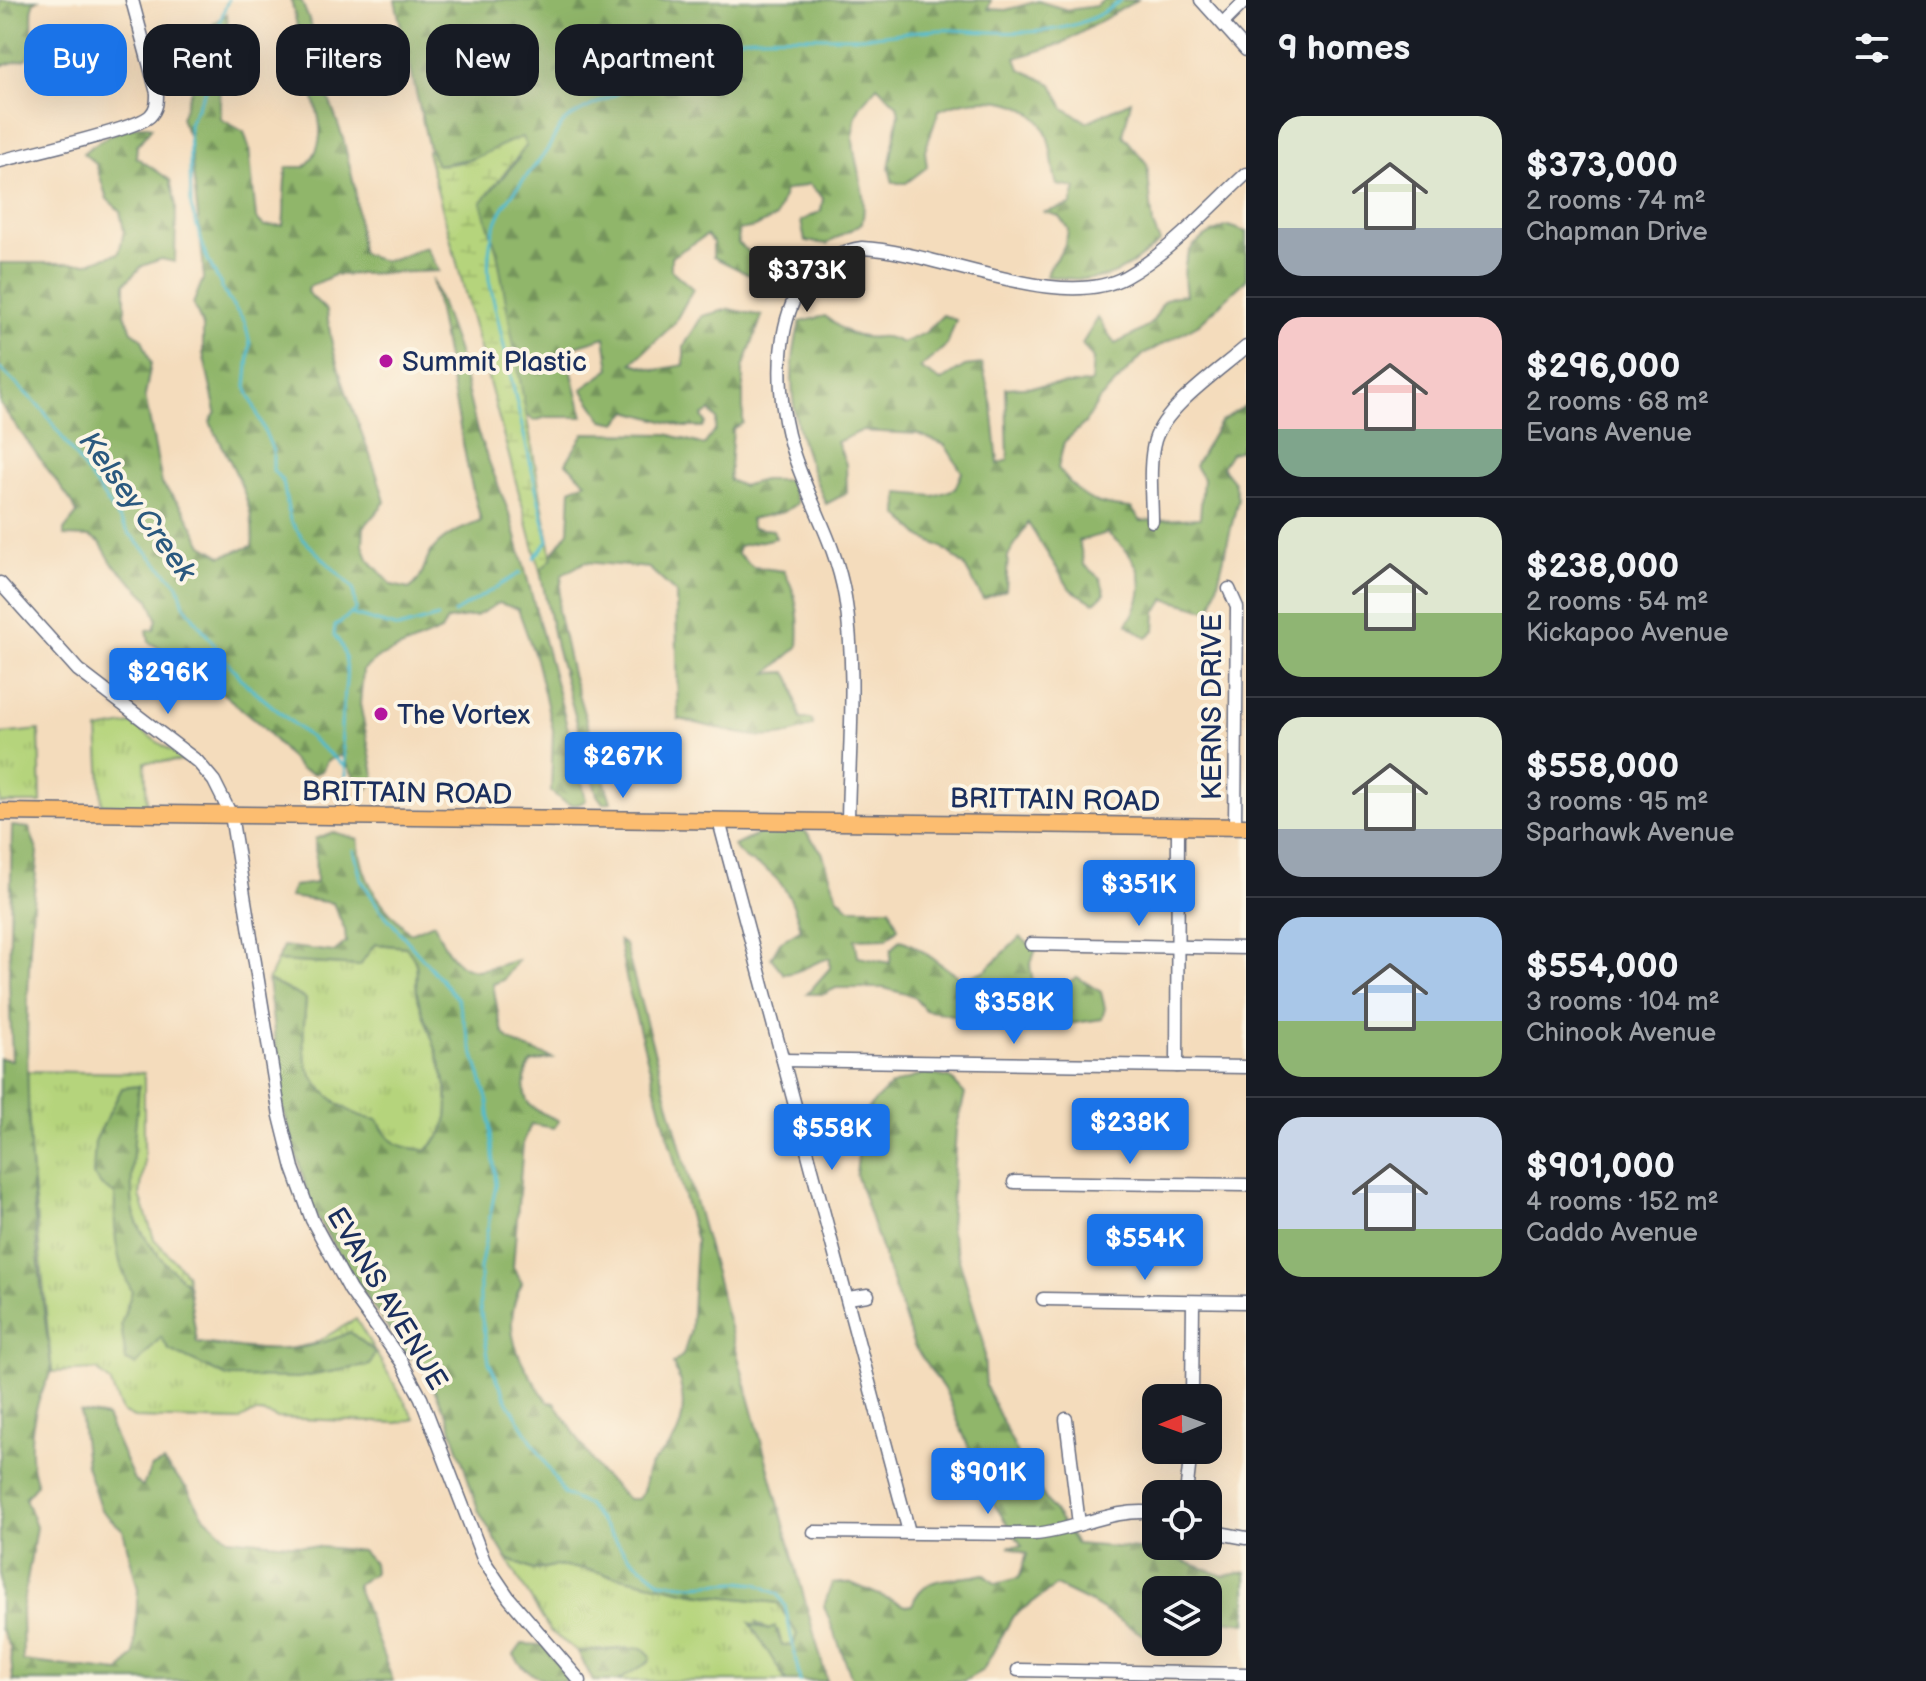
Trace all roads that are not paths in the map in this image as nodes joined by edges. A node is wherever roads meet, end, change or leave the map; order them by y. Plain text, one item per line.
1 (132, 0) edge
2 (1201, 0) edge
3 (1246, 0) edge
4 (1223, 23) junction
5 (1246, 50) edge
6 (0, 161) edge
7 (1246, 174) edge
8 (1246, 347) edge
9 (1152, 521) dead end
10 (0, 583) edge
11 (1229, 589) dead end
12 (0, 812) edge
13 (231, 815) junction
14 (719, 821) junction
15 (848, 821) junction
16 (1241, 826) edge
17 (1178, 827) junction
18 (1031, 944) dead end
19 (1179, 948) junction
20 (1246, 948) edge
21 (783, 1060) junction
22 (1177, 1066) junction
23 (1246, 1067) edge
24 (1014, 1182) dead end
25 (1246, 1185) edge
26 (868, 1295) dead end
27 (848, 1298) junction
28 (1043, 1299) dead end
29 (1246, 1302) edge
30 (1193, 1303) junction
31 (1192, 1384) edge
32 (1066, 1419) dead end
33 (1142, 1513) edge
34 (1079, 1524) junction
35 (814, 1532) dead end
36 (909, 1532) junction
37 (1222, 1534) edge
38 (1246, 1538) edge
39 (1018, 1670) dead end
40 (1246, 1674) edge
41 (580, 1681) edge

1 - 6 street
2 - 4 street
3 - 4 street
4 - 5 street
7 - 15 street
8 - 9 street
10 - 13 street, EVANS AVENUE
11 - 16 street, KERNS DRIVE
12 - 13 main road, BRITTAIN ROAD
13 - 14 main road, BRITTAIN ROAD
13 - 41 street, EVANS AVENUE
14 - 15 main road, BRITTAIN ROAD
14 - 21 street
15 - 17 main road, BRITTAIN ROAD
16 - 17 main road, BRITTAIN ROAD
17 - 19 street
18 - 19 street
19 - 20 street
19 - 22 street
21 - 22 street
21 - 27 street
22 - 23 street
24 - 25 street
26 - 27 street
27 - 36 street
28 - 30 street
29 - 30 street
30 - 31 street
32 - 34 street
33 - 34 street
34 - 36 street
35 - 36 street
37 - 38 street
39 - 40 street

